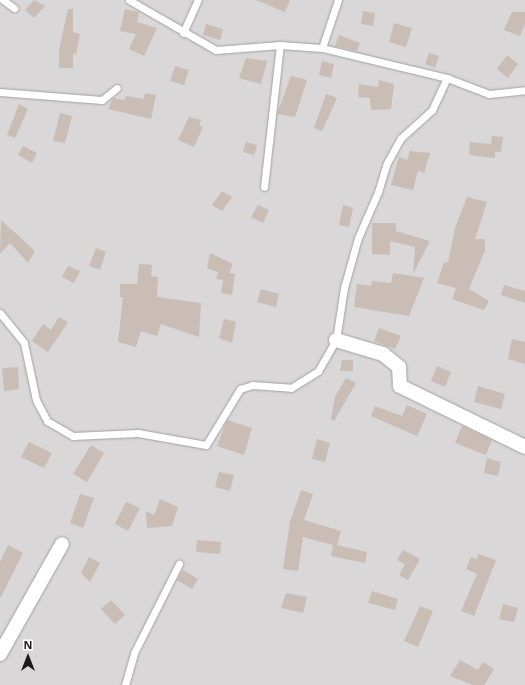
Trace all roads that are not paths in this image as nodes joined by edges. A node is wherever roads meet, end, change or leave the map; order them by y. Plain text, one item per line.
1 (3, 0) edge
2 (129, 0) edge
3 (198, 0) edge
4 (338, 0) edge
5 (14, 8) dead end
6 (183, 34) junction
7 (280, 45) junction
8 (322, 48) junction
9 (447, 78) junction
10 (117, 88) dead end
11 (525, 90) edge
12 (0, 92) edge
13 (264, 187) dead end
14 (0, 313) edge
15 (336, 340) junction
16 (525, 447) edge
17 (62, 544) dead end
18 (179, 564) dead end
19 (5, 639) edge
20 (0, 654) edge
21 (125, 685) edge

1 - 5 lane
2 - 6 lane
3 - 6 lane
4 - 8 lane
6 - 7 lane
7 - 8 lane
7 - 13 lane
8 - 9 lane
9 - 11 lane
9 - 15 lane
10 - 12 lane
14 - 15 lane
15 - 16 street
17 - 19 street
18 - 21 lane
19 - 20 street

